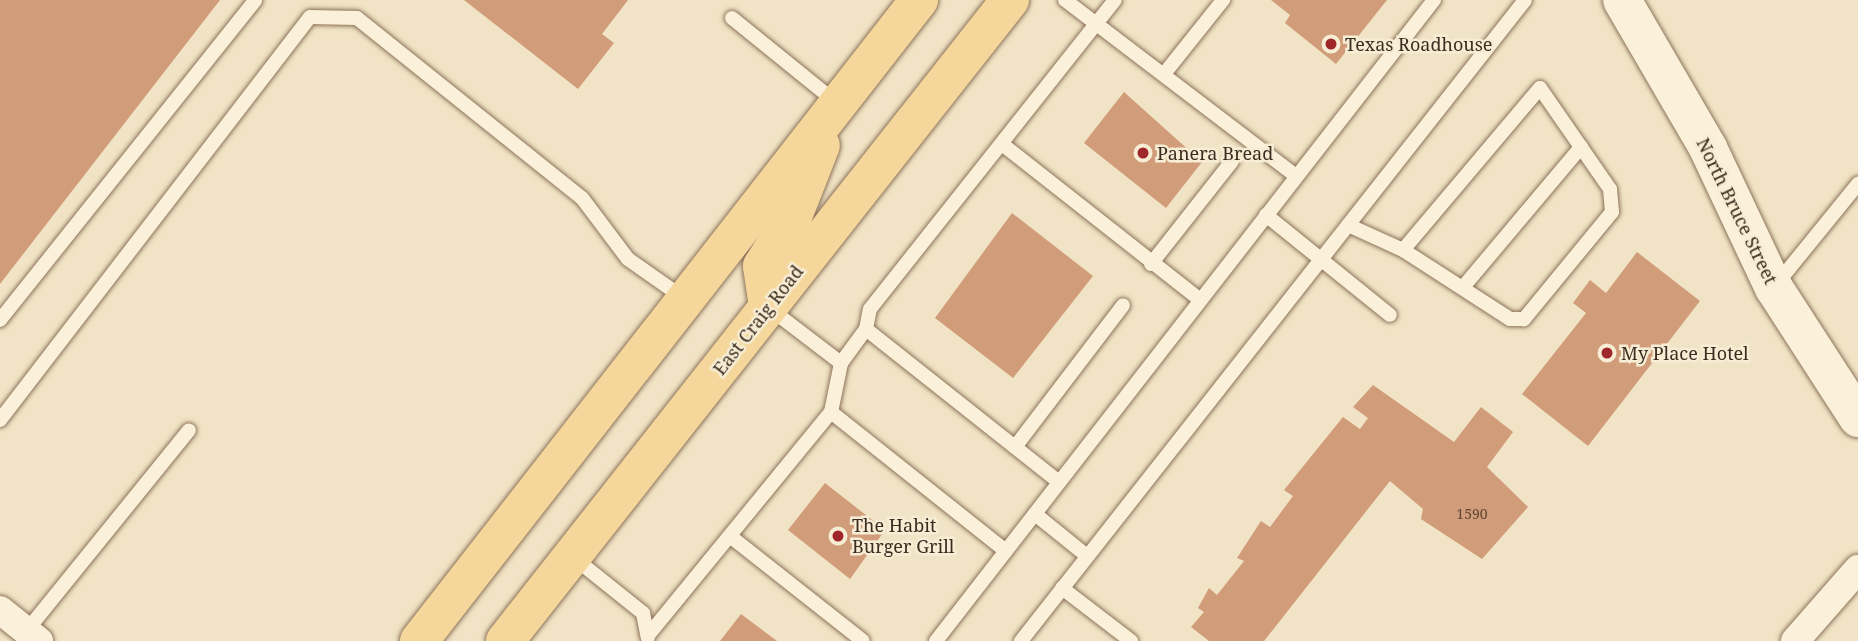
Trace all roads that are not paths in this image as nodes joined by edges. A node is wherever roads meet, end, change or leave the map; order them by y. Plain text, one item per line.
1 (256, 0) edge
2 (919, 0) edge
3 (1010, 0) edge
4 (1065, 0) edge
5 (1115, 0) edge
6 (1223, 0) edge
7 (1434, 0) edge
8 (1525, 0) edge
9 (1622, 0) edge
10 (732, 18) dead end
11 (1098, 24) junction
12 (1164, 74) junction
13 (837, 104) junction
14 (1002, 144) junction
15 (1581, 147) junction
16 (1232, 161) dead end
17 (1296, 176) junction
18 (1858, 184) edge
19 (1266, 215) junction
20 (1348, 225) junction
21 (1403, 250) junction
22 (1321, 259) junction
23 (1152, 264) junction
24 (1464, 286) junction
25 (1774, 288) junction
26 (685, 300) junction
27 (1200, 300) junction
28 (1123, 306) dead end
29 (768, 307) junction
30 (1390, 315) dead end
31 (0, 320) edge
32 (866, 328) junction
33 (841, 363) junction
34 (831, 412) junction
35 (1858, 418) edge
36 (0, 420) edge
37 (190, 430) dead end
38 (1015, 447) junction
39 (1059, 482) junction
40 (1035, 513) junction
41 (730, 536) junction
42 (1006, 551) junction
43 (572, 556) junction
44 (1087, 556) junction
45 (1858, 569) edge
46 (1062, 588) junction
47 (0, 610) edge
48 (649, 637) edge
49 (28, 638) edge
50 (419, 641) edge
51 (505, 641) edge
52 (863, 641) edge
53 (936, 641) edge
54 (1021, 641) edge
55 (1130, 641) edge
56 (1796, 641) edge

1 - 31 lane
2 - 13 main road
3 - 29 main road, East Craig Road
4 - 11 lane
5 - 11 lane
6 - 12 lane
7 - 17 lane
8 - 20 lane
9 - 25 street, North Bruce Street
10 - 13 lane
11 - 12 lane
11 - 14 lane
12 - 17 lane
13 - 26 main road
13 - 29 main road
14 - 23 lane
14 - 32 lane
15 - 21 lane
15 - 24 lane
15 - 24 lane
16 - 23 lane
17 - 19 lane
18 - 25 lane
19 - 22 lane
19 - 27 lane
20 - 21 lane
20 - 22 lane
21 - 24 lane
22 - 30 lane
22 - 44 lane
23 - 27 lane
25 - 35 street, North Bruce Street
26 - 36 lane
26 - 50 main road
27 - 39 lane
28 - 38 lane
29 - 33 lane
29 - 43 main road, East Craig Road
32 - 33 lane
32 - 38 lane
33 - 34 lane
34 - 41 lane
34 - 42 lane
37 - 49 lane
38 - 39 lane
39 - 40 lane
40 - 42 lane
40 - 44 lane
41 - 48 lane
41 - 52 lane
42 - 53 lane
43 - 48 lane
43 - 51 main road, East Craig Road
44 - 46 lane
45 - 56 street
46 - 54 lane
46 - 55 lane
47 - 49 street

